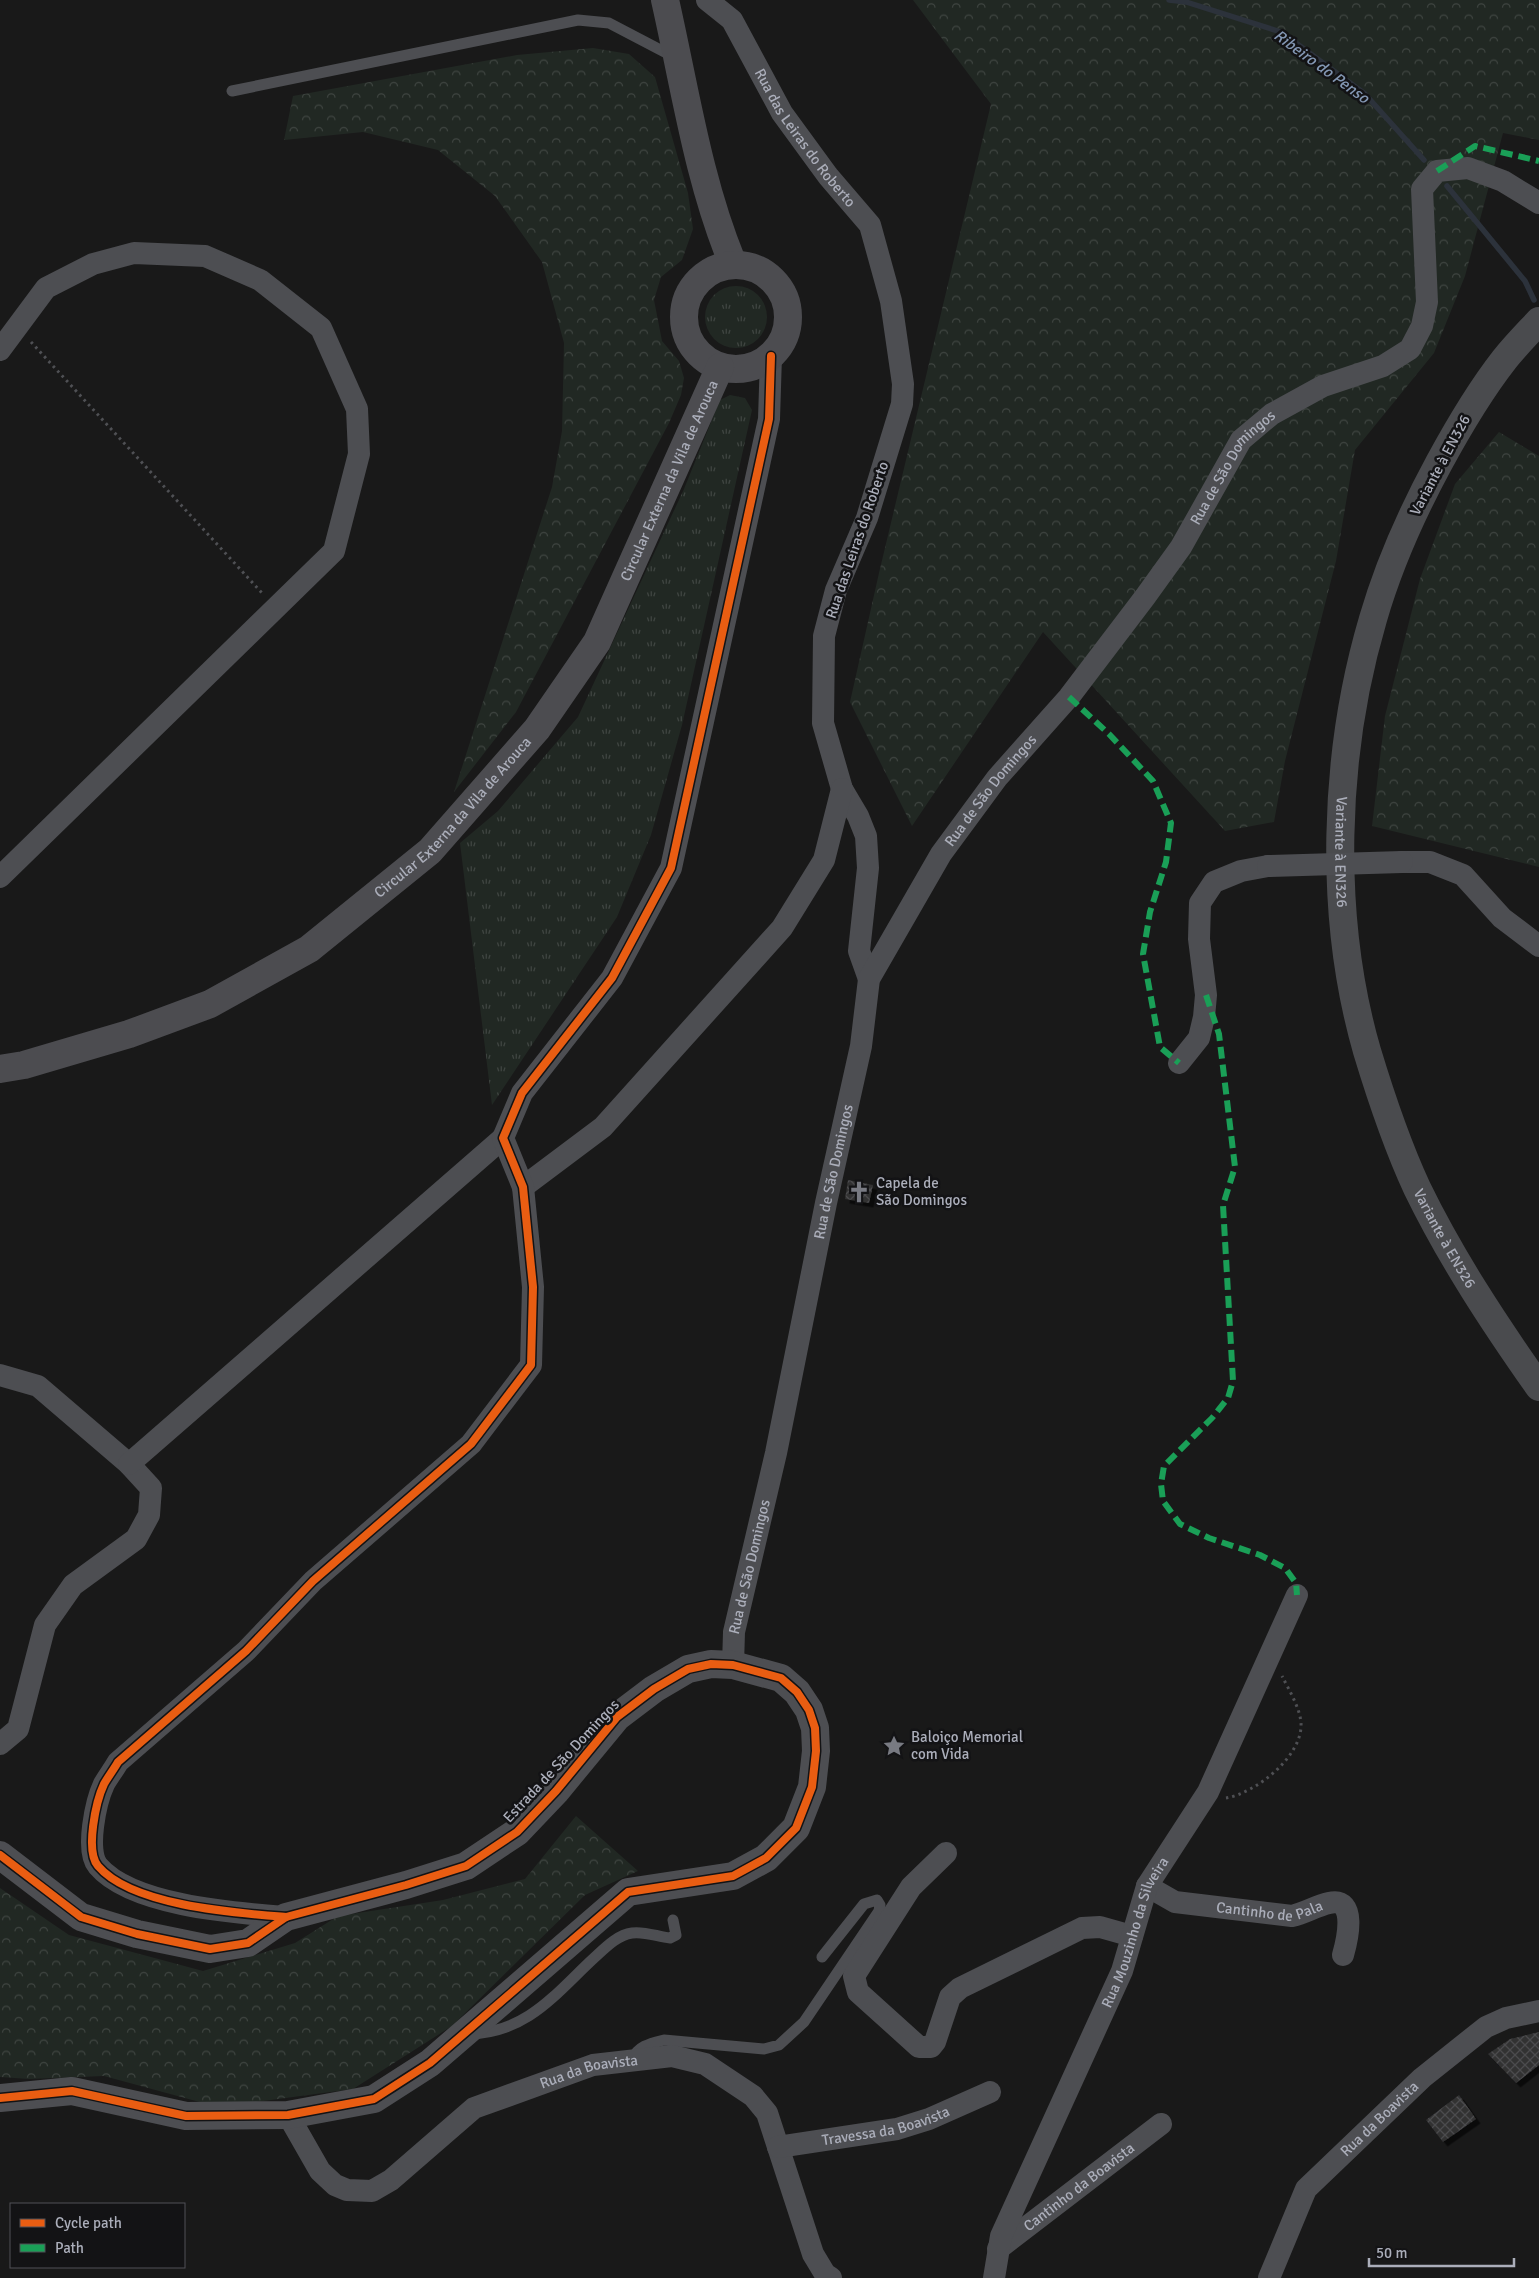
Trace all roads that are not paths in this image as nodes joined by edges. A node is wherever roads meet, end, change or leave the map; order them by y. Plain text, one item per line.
1 (664, 0) edge
2 (707, 0) edge
3 (678, 58) junction
4 (232, 91) dead end
5 (1539, 203) edge
6 (733, 264) junction
7 (1539, 321) edge
8 (0, 350) edge
9 (772, 356) junction
10 (720, 367) junction
11 (842, 789) junction
12 (0, 877) edge
13 (1539, 946) edge
14 (869, 979) junction
15 (1179, 1063) dead end
16 (0, 1069) edge
17 (504, 1138) junction
18 (523, 1187) junction
19 (0, 1375) edge
20 (1539, 1387) edge
21 (128, 1464) junction
22 (1296, 1595) dead end
23 (733, 1665) junction
24 (0, 1744) edge
25 (946, 1853) dead end
26 (0, 1855) edge
27 (1147, 1886) junction
28 (286, 1917) junction
29 (673, 1920) dead end
30 (1132, 1936) junction
31 (1343, 1955) dead end
32 (822, 1957) dead end
33 (1539, 2011) edge
34 (464, 2034) junction
35 (632, 2060) junction
36 (990, 2092) dead end
37 (0, 2098) edge
38 (288, 2115) junction
39 (1162, 2124) dead end
40 (778, 2148) junction
41 (998, 2249) junction
42 (831, 2278) edge
43 (994, 2278) edge
44 (1270, 2278) edge

1 - 3 main road
2 - 11 street, Rua das Leiras do Roberto
3 - 4 lane
3 - 6 main road
5 - 14 street, Rua de São Domingos
6 - 9 main road, Circular Externa da Vila de Arouca
6 - 10 main road, Circular Externa da Vila de Arouca
7 - 20 main road, Variante à EN326
8 - 12 street
9 - 10 main road, Circular Externa da Vila de Arouca
9 - 17 street
10 - 16 main road, Circular Externa da Vila de Arouca
11 - 14 street, Rua das Leiras do Roberto
11 - 18 street
13 - 15 street, bridge
14 - 23 street, Rua de São Domingos
17 - 18 street
17 - 21 street
18 - 28 street
19 - 21 street
21 - 24 street
22 - 27 street, Rua Mouzinho da Silveira
23 - 28 street, Estrada de São Domingos
23 - 34 street, Estrada de São Domingos
25 - 30 street
26 - 28 street, Estrada de São Domingos
27 - 30 street, Rua Mouzinho da Silveira
27 - 31 street, Cantinho de Pala
29 - 34 lane
30 - 41 street, Rua Mouzinho da Silveira
32 - 35 lane
33 - 44 street, Rua da Boavista
34 - 38 street, Estrada de São Domingos
35 - 38 street, Rua da Boavista
35 - 40 street, Rua da Boavista
36 - 40 street, Travessa da Boavista
37 - 38 street, Estrada de São Domingos
39 - 41 street, Cantinho da Boavista
40 - 42 street, Rua da Boavista
41 - 43 street, Rua Mouzinho da Silveira

